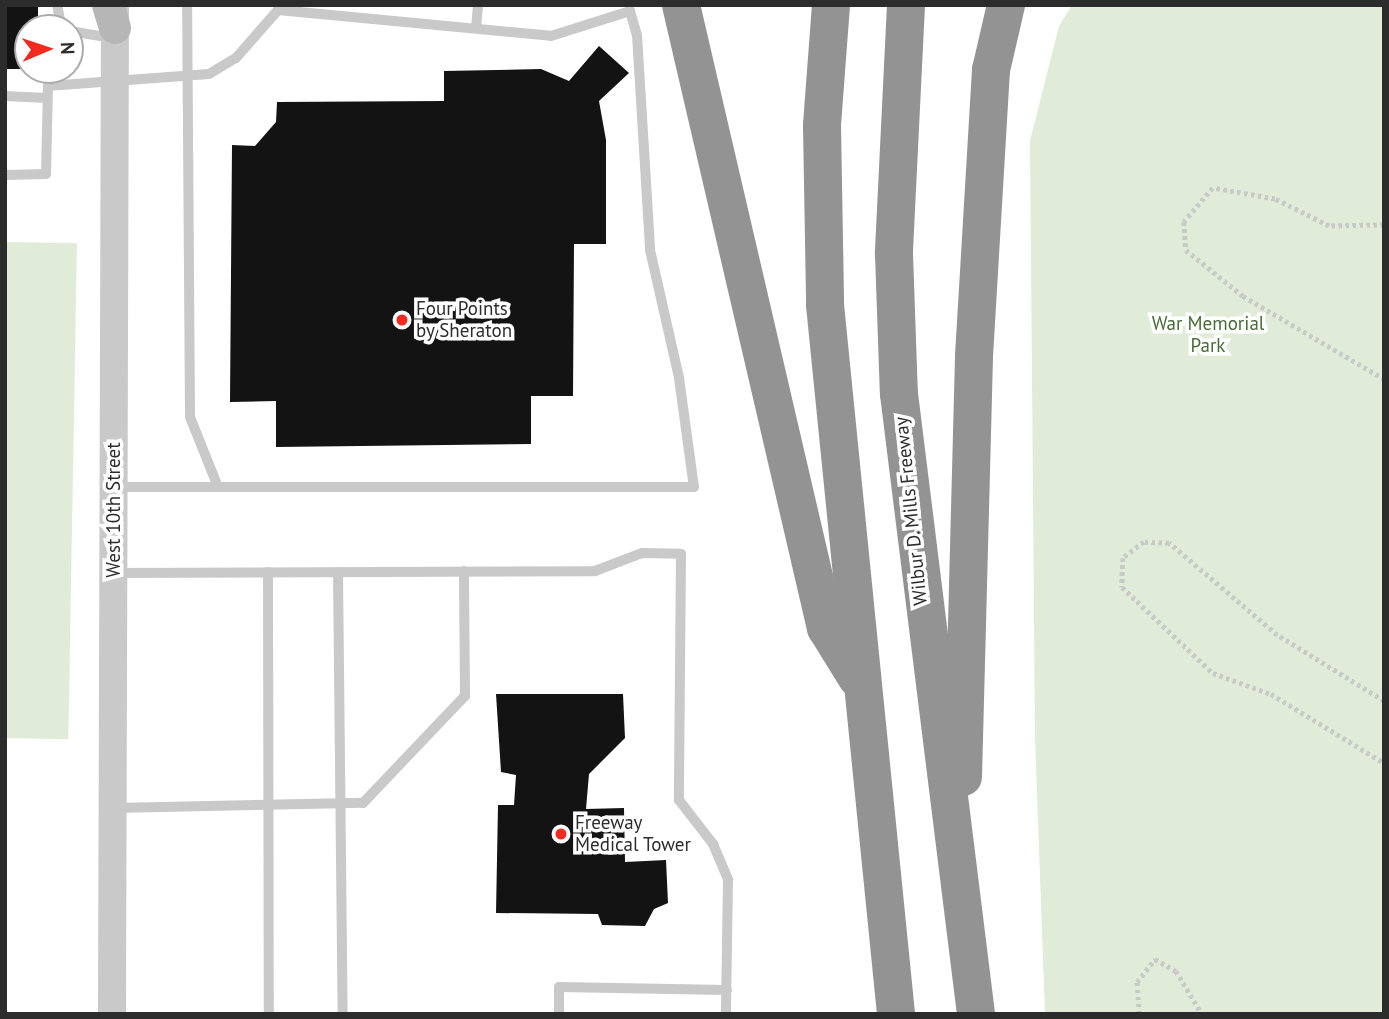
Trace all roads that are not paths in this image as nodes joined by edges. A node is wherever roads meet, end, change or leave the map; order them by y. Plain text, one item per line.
1 (187, 5) edge
2 (409, 5) edge
3 (478, 5) edge
4 (681, 5) edge
5 (831, 5) edge
6 (906, 5) edge
7 (928, 5) edge
8 (1006, 5) edge
9 (627, 8) edge
10 (345, 10) edge
11 (115, 16) edge
12 (408, 19) junction
13 (84, 26) edge
14 (475, 28) junction
15 (190, 77) junction
16 (115, 83) junction
17 (5, 96) edge
18 (47, 97) junction
19 (899, 132) junction
20 (5, 175) edge
21 (114, 487) junction
22 (218, 487) junction
23 (464, 571) junction
24 (268, 572) junction
25 (338, 572) junction
26 (114, 573) junction
27 (863, 688) junction
28 (338, 803) junction
29 (268, 805) junction
30 (114, 808) junction
31 (960, 873) junction
32 (727, 990) junction
33 (112, 1014) edge
34 (269, 1014) edge
35 (344, 1014) edge
36 (559, 1014) edge
37 (726, 1014) edge
38 (896, 1014) edge
39 (976, 1014) edge

1 - 15 lane
2 - 12 lane
3 - 14 lane
4 - 27 highway
5 - 27 highway
6 - 19 highway, Wilbur D. Mills Freeway
7 - 19 highway
8 - 31 highway
9 - 14 lane
9 - 22 lane
10 - 12 lane
10 - 15 lane
11 - 13 lane
11 - 16 street, West 10th Street
12 - 14 lane
15 - 16 lane
15 - 22 lane
16 - 18 lane
16 - 21 street, West 10th Street
17 - 18 lane
18 - 20 lane
19 - 31 highway, Wilbur D. Mills Freeway
21 - 22 lane
21 - 26 street, West 10th Street
23 - 25 lane
23 - 28 lane
23 - 32 lane
24 - 25 lane
24 - 26 lane
24 - 29 lane
25 - 28 lane
26 - 30 street, West 10th Street
27 - 38 highway
28 - 29 lane
28 - 35 lane
29 - 30 lane
29 - 34 lane
30 - 33 street, West 10th Street
31 - 39 highway, Wilbur D. Mills Freeway
32 - 36 lane
32 - 37 lane

